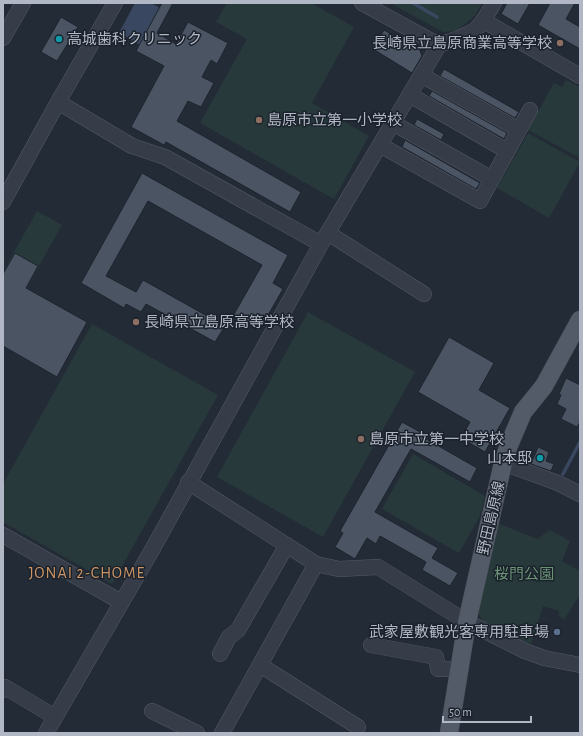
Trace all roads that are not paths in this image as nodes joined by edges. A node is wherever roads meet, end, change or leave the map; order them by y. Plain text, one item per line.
1 (23, 3) edge
2 (115, 3) edge
3 (362, 3) edge
4 (494, 3) edge
5 (484, 20) junction
6 (3, 38) edge
7 (439, 45) junction
8 (422, 75) junction
9 (580, 76) edge
10 (410, 95) junction
11 (58, 102) junction
12 (530, 110) dead end
13 (393, 124) junction
14 (519, 130) junction
15 (380, 145) junction
16 (508, 152) junction
17 (492, 179) junction
18 (3, 202) edge
19 (325, 238) junction
20 (424, 294) dead end
21 (580, 320) edge
22 (503, 463) junction
23 (188, 482) junction
24 (580, 494) edge
25 (3, 535) edge
26 (287, 545) junction
27 (316, 564) junction
28 (121, 602) junction
29 (467, 622) junction
30 (371, 645) dead end
31 (220, 654) dead end
32 (260, 665) junction
33 (580, 666) edge
34 (459, 669) junction
35 (3, 690) edge
36 (152, 711) dead end
37 (55, 716) junction
38 (358, 726) dead end
39 (47, 733) edge
40 (197, 733) edge
41 (222, 733) edge
42 (449, 733) edge

1 - 6 street
2 - 11 street
3 - 7 street
4 - 5 street
5 - 7 street
5 - 9 street
7 - 8 street
8 - 10 street
8 - 14 street
10 - 13 street
10 - 16 street
11 - 18 street
11 - 19 street
12 - 14 street
13 - 15 street
13 - 17 street
14 - 16 street
15 - 17 street
15 - 19 street
16 - 17 street
19 - 20 street
19 - 23 street
21 - 22 main road, 野田島原線
22 - 24 street
22 - 29 main road, 野田島原線
23 - 26 street
23 - 28 street
25 - 28 street
26 - 27 street
26 - 31 street
27 - 29 street
27 - 32 street
28 - 37 street
29 - 33 street
29 - 34 main road, 野田島原線
30 - 34 street
32 - 38 street
32 - 41 street
34 - 42 main road, 野田島原線
35 - 37 street
36 - 40 street
37 - 39 street

